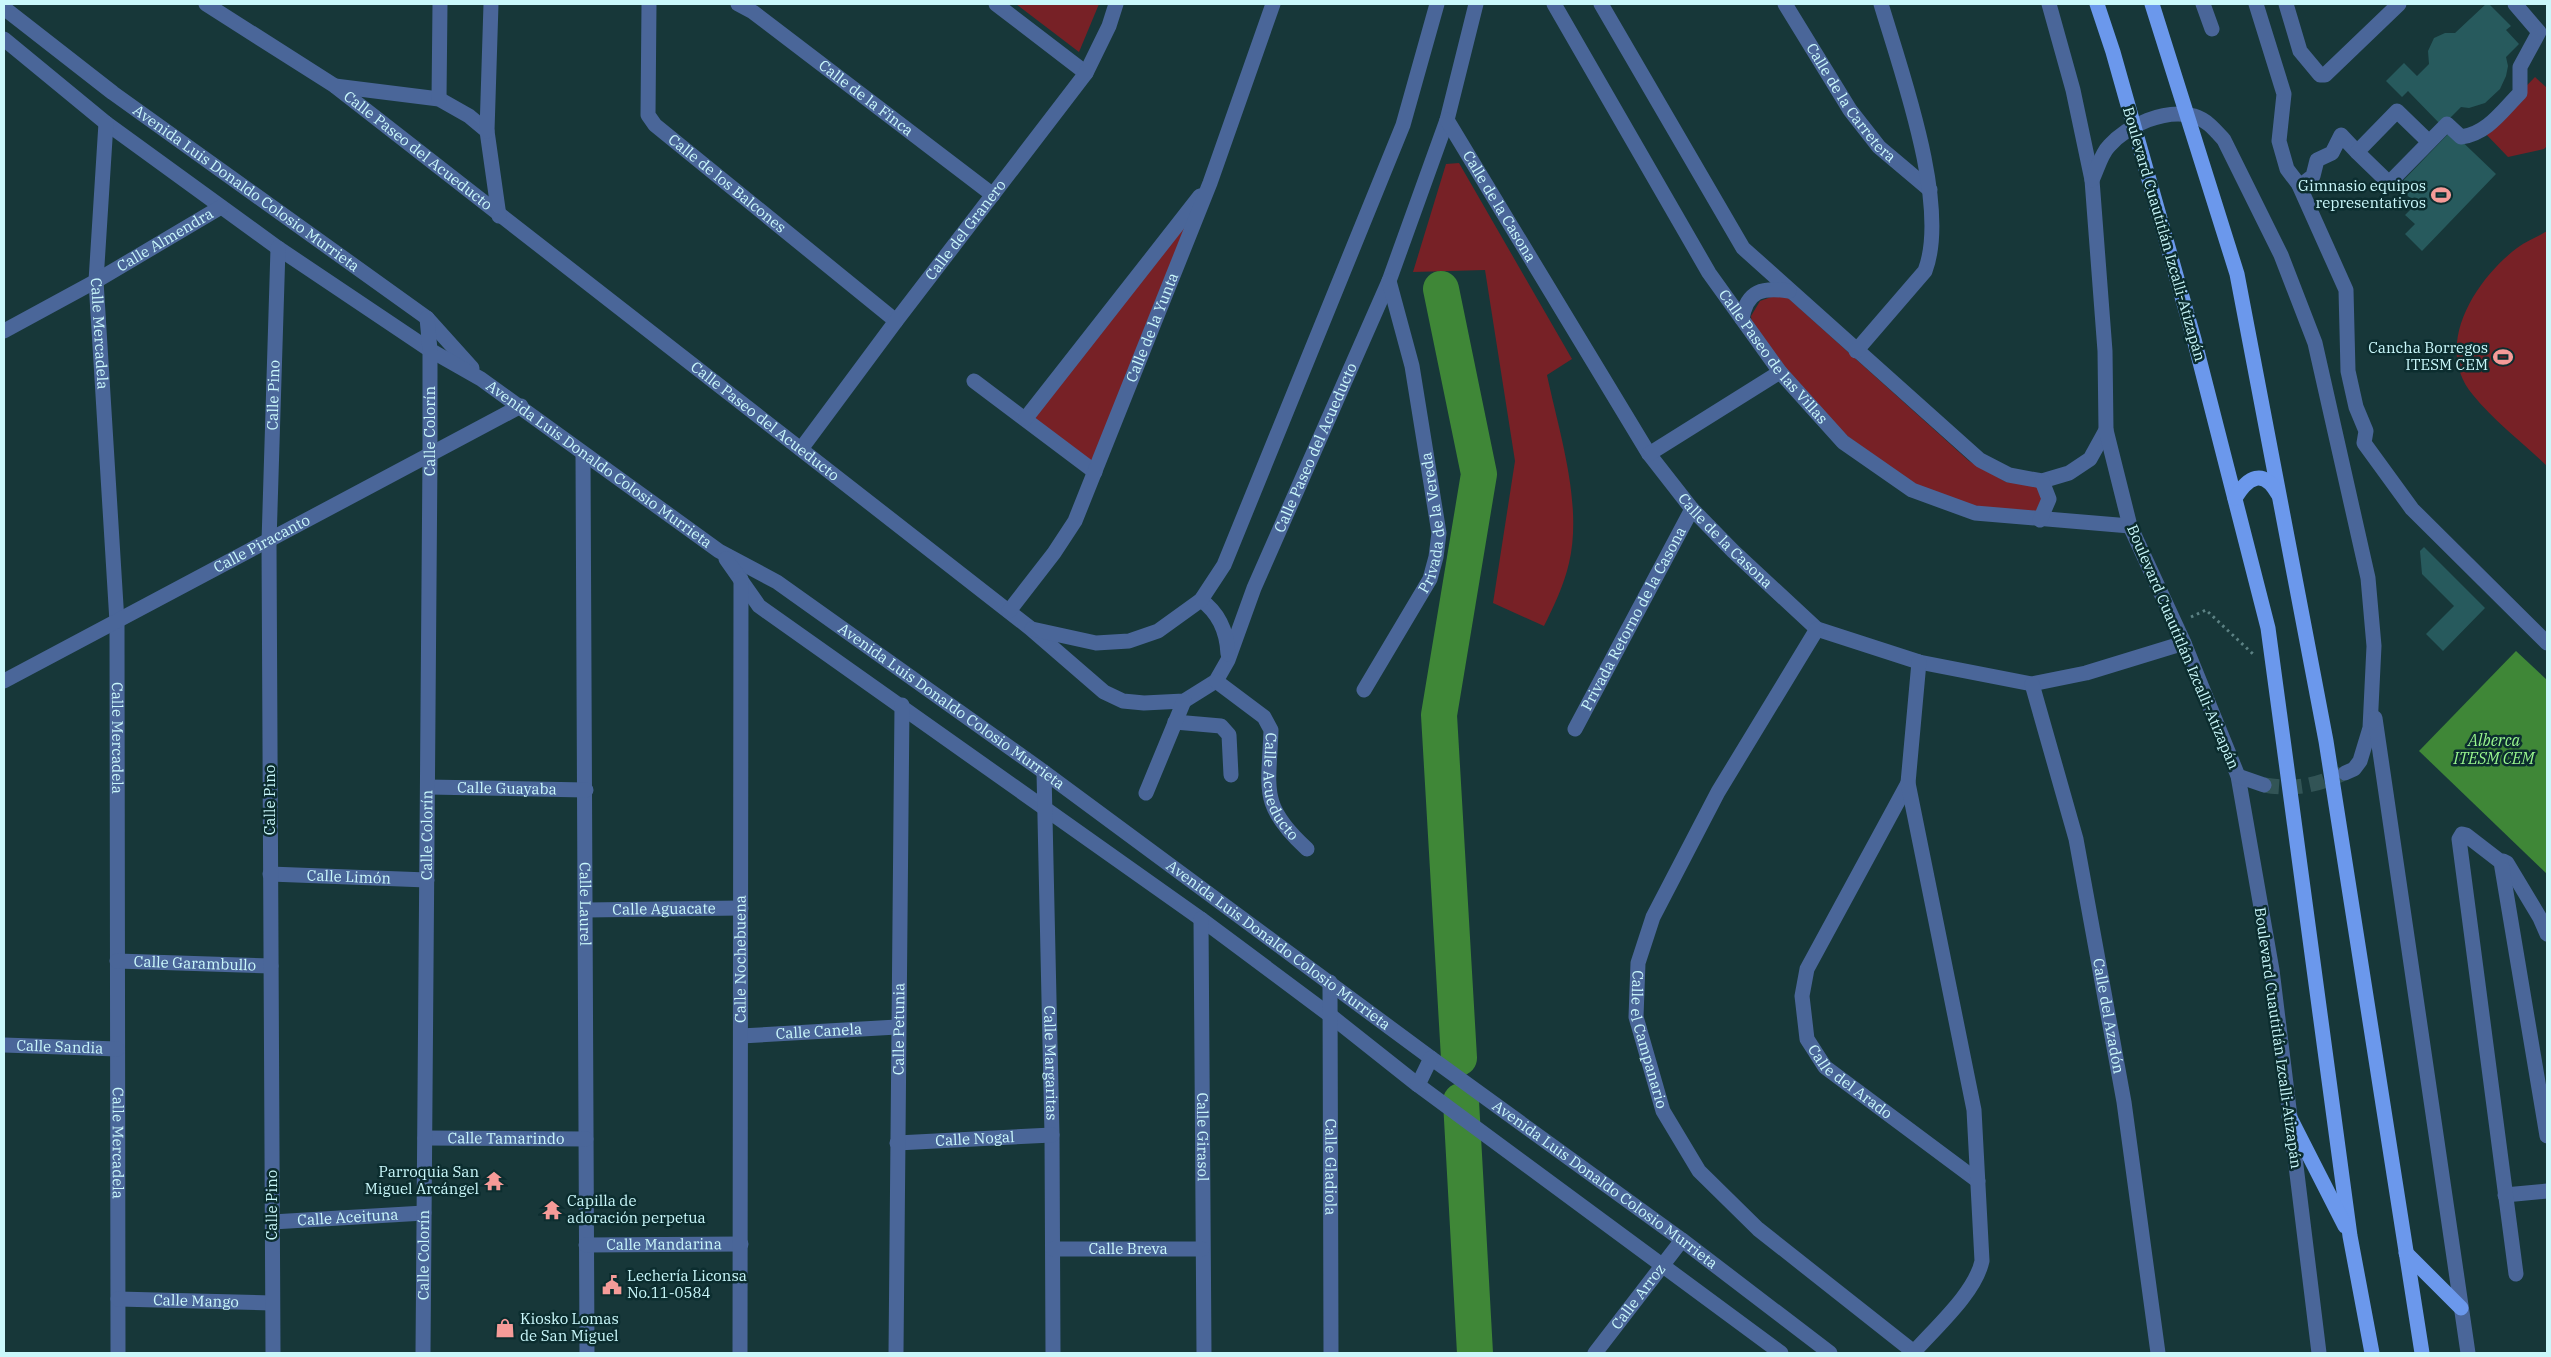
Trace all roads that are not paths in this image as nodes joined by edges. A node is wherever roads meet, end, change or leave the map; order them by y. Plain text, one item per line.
1 (440, 4) edge
2 (491, 4) edge
3 (649, 4) edge
4 (738, 4) edge
5 (996, 4) edge
6 (1116, 4) edge
7 (1272, 4) edge
8 (1436, 4) edge
9 (1476, 4) edge
10 (1554, 4) edge
11 (1601, 4) edge
12 (1785, 4) edge
13 (1881, 4) edge
14 (2049, 4) edge
15 (2097, 4) edge
16 (2152, 4) edge
17 (2203, 4) edge
18 (2256, 4) edge
19 (2286, 4) edge
20 (2399, 4) edge
21 (2515, 4) edge
22 (212, 5) edge
23 (4, 8) edge
24 (2212, 30) dead end
25 (4, 38) edge
26 (1086, 73) junction
27 (335, 86) junction
28 (439, 98) junction
29 (1447, 120) junction
30 (106, 123) junction
31 (487, 131) junction
32 (2429, 142) junction
33 (2357, 152) junction
34 (2092, 180) junction
35 (2298, 182) junction
36 (1210, 183) junction
37 (1930, 190) junction
38 (993, 195) junction
39 (221, 207) junction
40 (499, 216) junction
41 (278, 248) junction
42 (96, 281) junction
43 (1389, 281) junction
44 (1789, 290) junction
45 (427, 318) junction
46 (1742, 319) junction
47 (896, 320) junction
48 (4, 331) edge
49 (430, 350) junction
50 (1856, 351) junction
51 (1780, 372) junction
52 (481, 379) junction
53 (974, 381) dead end
54 (521, 406) junction
55 (1026, 418) junction
56 (2106, 430) junction
57 (801, 449) junction
58 (583, 454) junction
59 (1650, 454) junction
60 (430, 455) junction
61 (1095, 472) junction
62 (2042, 481) junction
63 (2235, 498) junction
64 (2280, 498) junction
65 (1692, 509) junction
66 (2040, 520) junction
67 (2130, 526) junction
68 (269, 542) junction
69 (741, 572) junction
70 (1201, 600) junction
71 (1009, 611) junction
72 (117, 622) junction
73 (1030, 628) junction
74 (1817, 629) junction
75 (2184, 643) junction
76 (2547, 643) edge
77 (1228, 660) junction
78 (1918, 662) junction
79 (4, 681) edge
80 (1216, 681) junction
81 (2032, 684) junction
82 (1364, 690) dead end
83 (2371, 692) junction
84 (1184, 701) junction
85 (902, 705) junction
86 (1175, 722) junction
87 (1575, 729) dead end
88 (1044, 772) junction
89 (2345, 773) tunnel mouth
90 (1231, 774) dead end
91 (2238, 776) junction
92 (1908, 783) junction
93 (2264, 785) tunnel mouth
94 (428, 788) junction
95 (586, 790) junction
96 (1146, 793) dead end
97 (1044, 806) junction
98 (1308, 849) dead end
99 (2501, 860) junction
100 (270, 874) junction
101 (427, 880) junction
102 (741, 908) junction
103 (586, 910) junction
104 (1201, 919) junction
105 (2547, 934) edge
106 (117, 961) junction
107 (271, 966) junction
108 (1330, 982) junction
109 (1331, 1016) junction
110 (897, 1027) junction
111 (740, 1036) junction
112 (4, 1045) edge
113 (117, 1049) junction
114 (1430, 1058) junction
115 (1418, 1085) junction
116 (2289, 1116) junction
117 (1052, 1135) junction
118 (2547, 1136) edge
119 (425, 1138) junction
120 (586, 1139) junction
121 (896, 1143) junction
122 (1978, 1181) junction
123 (2547, 1191) edge
124 (2505, 1195) junction
125 (424, 1213) junction
126 (272, 1222) junction
127 (2350, 1236) junction
128 (1682, 1240) junction
129 (740, 1244) junction
130 (586, 1245) junction
131 (1053, 1248) junction
132 (1202, 1249) junction
133 (2406, 1252) junction
134 (1663, 1265) junction
135 (2516, 1274) dead end
136 (118, 1299) junction
137 (272, 1303) junction
138 (2461, 1308) junction
139 (118, 1353) edge
140 (272, 1353) edge
141 (423, 1353) edge
142 (587, 1353) edge
143 (740, 1353) edge
144 (896, 1353) edge
145 (1053, 1353) edge
146 (1204, 1353) edge
147 (1331, 1353) edge
148 (1595, 1353) edge
149 (1781, 1353) edge
150 (1830, 1353) edge
151 (1914, 1353) edge
152 (2158, 1353) edge
153 (2319, 1353) edge
154 (2372, 1353) edge
155 (2422, 1353) edge
156 (2468, 1353) edge

1 - 28 street
2 - 31 street
3 - 47 street, Calle de los Balcones
4 - 38 street, Calle de la Finca
5 - 26 street
6 - 26 street, Calle del Granero
7 - 36 street, Calle de la Yunta
8 - 70 street, Calle Paseo del Acueducto
9 - 29 street, Calle Paseo del Acueducto
10 - 46 street, Calle Paseo de las Villas
11 - 44 street
12 - 37 street, Calle de la Carretera
13 - 37 street, Calle de la Carretera
14 - 34 street, Boulevard Cuautitlán Izcalli-Atizapán
15 - 63 main road, Boulevard Cuautitlán Izcalli-Atizapán
16 - 64 main road
17 - 24 street
18 - 35 street
19 - 20 street
21 - 32 street
22 - 27 street, Calle Paseo del Acueducto
23 - 45 street, Avenida Luis Donaldo Colosio Murrieta
25 - 30 street, Avenida Luis Donaldo Colosio Murrieta
26 - 38 street, Calle del Granero
27 - 28 street, Calle Paseo del Acueducto
27 - 40 street, Calle Paseo del Acueducto
28 - 31 street, Calle Paseo del Acueducto
29 - 43 street, Calle Paseo del Acueducto
29 - 59 street, Calle de la Casona
30 - 39 street, Avenida Luis Donaldo Colosio Murrieta
30 - 42 street, Calle Mercadela
31 - 40 street, Calle Paseo del Acueducto
32 - 33 street
32 - 33 street
33 - 35 street
34 - 56 street, Boulevard Cuautitlán Izcalli-Atizapán
34 - 83 street
35 - 76 street
36 - 55 street, Calle de la Yunta
36 - 61 street, Calle de la Yunta
37 - 50 street, Calle de la Carretera
38 - 47 street, Calle del Granero
39 - 41 street, Avenida Luis Donaldo Colosio Murrieta
39 - 42 street, Calle Almendra
40 - 57 street, Calle Paseo del Acueducto
41 - 49 street, Avenida Luis Donaldo Colosio Murrieta
41 - 68 street, Calle Pino
42 - 48 street, Calle Almendra
42 - 72 street, Calle Mercadela
43 - 77 street, Calle Paseo del Acueducto
43 - 82 street, Privada de la Vereda
44 - 46 street
44 - 50 street
45 - 49 street, Calle Colorín
45 - 52 street, Avenida Luis Donaldo Colosio Murrieta
46 - 51 street, Calle Paseo de las Villas
47 - 57 street, Calle del Granero
49 - 52 street, Avenida Luis Donaldo Colosio Murrieta
49 - 60 street, Calle Colorín
50 - 62 street
51 - 59 street
51 - 66 street, Calle Paseo de las Villas
52 - 54 street, Avenida Luis Donaldo Colosio Murrieta
53 - 55 street
54 - 58 street, Avenida Luis Donaldo Colosio Murrieta
54 - 60 street, Calle Piracanto
55 - 61 street
56 - 62 street
56 - 67 street, Boulevard Cuautitlán Izcalli-Atizapán
57 - 71 street, Calle Paseo del Acueducto
58 - 69 street, Avenida Luis Donaldo Colosio Murrieta
58 - 95 street, Calle Laurel
59 - 65 street, Calle de la Casona
60 - 68 street, Calle Piracanto
60 - 94 street, Calle Colorín
61 - 71 street, Calle de la Yunta
62 - 66 street
63 - 64 main road
63 - 127 main road, Boulevard Cuautitlán Izcalli-Atizapán
64 - 133 main road
65 - 74 street, Calle de la Casona
65 - 87 street, Privada Retorno de la Casona
66 - 67 street, Calle Paseo de las Villas
67 - 75 street, Boulevard Cuautitlán Izcalli-Atizapán
68 - 72 street, Calle Piracanto
68 - 100 street, Calle Pino
69 - 85 street, Avenida Luis Donaldo Colosio Murrieta
69 - 88 street, Avenida Luis Donaldo Colosio Murrieta
69 - 102 street, Calle Nochebuena
70 - 73 street, Calle Paseo del Acueducto
70 - 77 street
71 - 73 street, Calle Paseo del Acueducto
72 - 79 street, Calle Piracanto
72 - 106 street, Calle Mercadela
73 - 84 street, Calle Paseo del Acueducto
74 - 78 street, Calle de la Casona
74 - 151 street, Calle el Campanario
75 - 81 street, Calle de la Casona
75 - 91 street, Boulevard Cuautitlán Izcalli-Atizapán
77 - 80 street, Calle Paseo del Acueducto
78 - 81 street, Calle de la Casona
78 - 92 street, Calle del Arado
80 - 84 street, Calle Paseo del Acueducto
80 - 98 street, Calle Acueducto
81 - 152 street, Calle del Azadón
83 - 89 street
83 - 138 street
84 - 86 street
85 - 97 street, Avenida Luis Donaldo Colosio Murrieta
85 - 110 street, Calle Petunia
86 - 90 street
86 - 96 street
88 - 97 street, Calle Margaritas
88 - 108 street, Avenida Luis Donaldo Colosio Murrieta
91 - 93 street
91 - 116 street, Boulevard Cuautitlán Izcalli-Atizapán
92 - 122 street, Calle del Arado
92 - 122 street, Calle del Arado
94 - 95 street, Calle Guayaba
94 - 101 street, Calle Colorín
95 - 103 street, Calle Laurel
97 - 104 street, Avenida Luis Donaldo Colosio Murrieta
97 - 117 street, Calle Margaritas
99 - 105 street
99 - 118 street
99 - 124 street
100 - 101 street, Calle Limón
100 - 107 street, Calle Pino
101 - 119 street, Calle Colorín
102 - 103 street, Calle Aguacate
102 - 111 street, Calle Nochebuena
103 - 120 street, Calle Laurel
104 - 109 street, Avenida Luis Donaldo Colosio Murrieta
104 - 132 street, Calle Girasol
106 - 107 street, Calle Garambullo
106 - 113 street, Calle Mercadela
107 - 126 street, Calle Pino
108 - 109 street, Calle Gladiola
108 - 114 street, Avenida Luis Donaldo Colosio Murrieta
109 - 115 street, Avenida Luis Donaldo Colosio Murrieta
109 - 147 street, Calle Gladiola
110 - 111 street, Calle Canela
110 - 121 street, Calle Petunia
111 - 129 street, Calle Nochebuena
112 - 113 street, Calle Sandia
113 - 136 street, Calle Mercadela
114 - 115 street
114 - 128 street, Avenida Luis Donaldo Colosio Murrieta
115 - 134 street, Avenida Luis Donaldo Colosio Murrieta
116 - 127 main road
116 - 153 street, Boulevard Cuautitlán Izcalli-Atizapán
117 - 121 street, Calle Nogal
117 - 131 street, Calle Margaritas
119 - 120 street, Calle Tamarindo
119 - 125 street, Calle Colorín
120 - 130 street, Calle Laurel
121 - 144 street, Calle Petunia
122 - 151 street, Calle del Arado
123 - 124 street
124 - 135 street
125 - 126 street, Calle Aceituna
125 - 141 street, Calle Colorín
126 - 137 street, Calle Pino
127 - 154 main road, Boulevard Cuautitlán Izcalli-Atizapán
128 - 134 street, Calle Arroz
128 - 150 street, Avenida Luis Donaldo Colosio Murrieta
129 - 130 street, Calle Mandarina
129 - 143 street, Calle Nochebuena
130 - 142 street, Calle Laurel
131 - 132 street, Calle Breva
131 - 145 street, Calle Margaritas
132 - 146 street, Calle Girasol
133 - 138 main road
133 - 155 main road
134 - 148 street, Calle Arroz
134 - 149 street, Avenida Luis Donaldo Colosio Murrieta
136 - 137 street, Calle Mango
136 - 139 street, Calle Mercadela
137 - 140 street, Calle Pino
138 - 156 street

